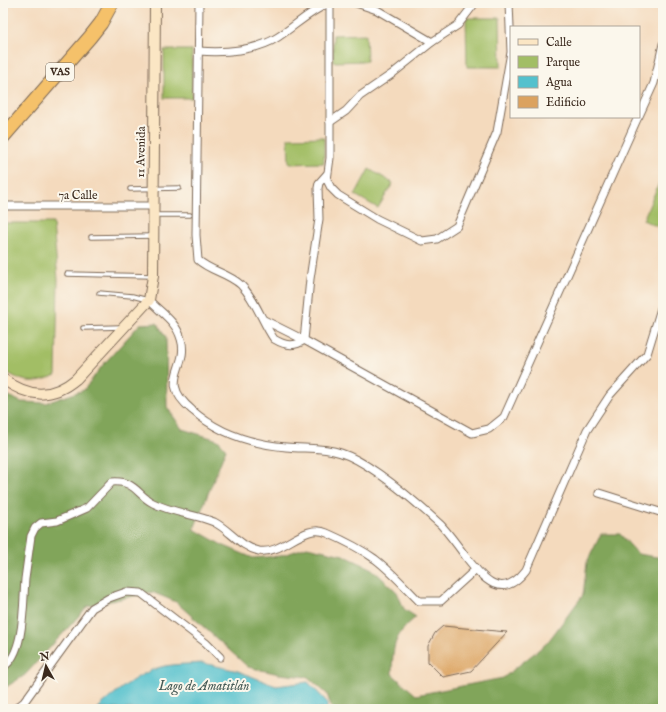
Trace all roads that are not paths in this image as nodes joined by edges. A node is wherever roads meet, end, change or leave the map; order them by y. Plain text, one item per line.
1 (102, 3) edge
2 (112, 3) edge
3 (155, 3) edge
4 (199, 3) edge
5 (330, 3) edge
6 (356, 3) edge
7 (475, 3) edge
8 (509, 3) edge
9 (510, 28) edge
10 (432, 42) junction
11 (663, 44) edge
12 (199, 51) junction
13 (510, 58) edge
14 (640, 114) edge
15 (638, 118) edge
16 (330, 122) junction
17 (3, 126) edge
18 (3, 137) edge
19 (327, 174) junction
20 (154, 188) junction
21 (179, 188) dead end
22 (130, 189) dead end
23 (3, 206) edge
24 (153, 211) junction
25 (190, 215) dead end
26 (153, 236) junction
27 (91, 237) dead end
28 (67, 274) dead end
29 (153, 276) junction
30 (99, 293) dead end
31 (149, 300) junction
32 (662, 305) edge
33 (264, 320) junction
34 (122, 327) junction
35 (83, 328) dead end
36 (304, 340) junction
37 (3, 379) edge
38 (599, 493) dead end
39 (663, 513) edge
40 (476, 569) junction
41 (220, 657) dead end
42 (3, 667) edge
43 (15, 709) edge

1 - 17 highway, VAS
2 - 18 highway, VAS
3 - 20 street, 11 Avenida
4 - 12 street
5 - 12 street
5 - 16 street
6 - 10 street
7 - 10 street
8 - 9 street
10 - 16 street
11 - 14 street
12 - 33 street
13 - 19 street
15 - 36 street
16 - 19 street
19 - 36 street
20 - 21 lane
20 - 22 lane
20 - 24 street, 11 Avenida
23 - 24 street, 7a Calle
24 - 25 lane
24 - 26 street, 11 Avenida
26 - 27 lane
26 - 29 street, 11 Avenida
28 - 29 lane
29 - 31 street, 11 Avenida
30 - 31 lane
31 - 34 street
31 - 40 street
32 - 40 street
33 - 36 street
33 - 36 street
34 - 35 lane
34 - 37 street
38 - 39 street
40 - 42 street
41 - 43 street

